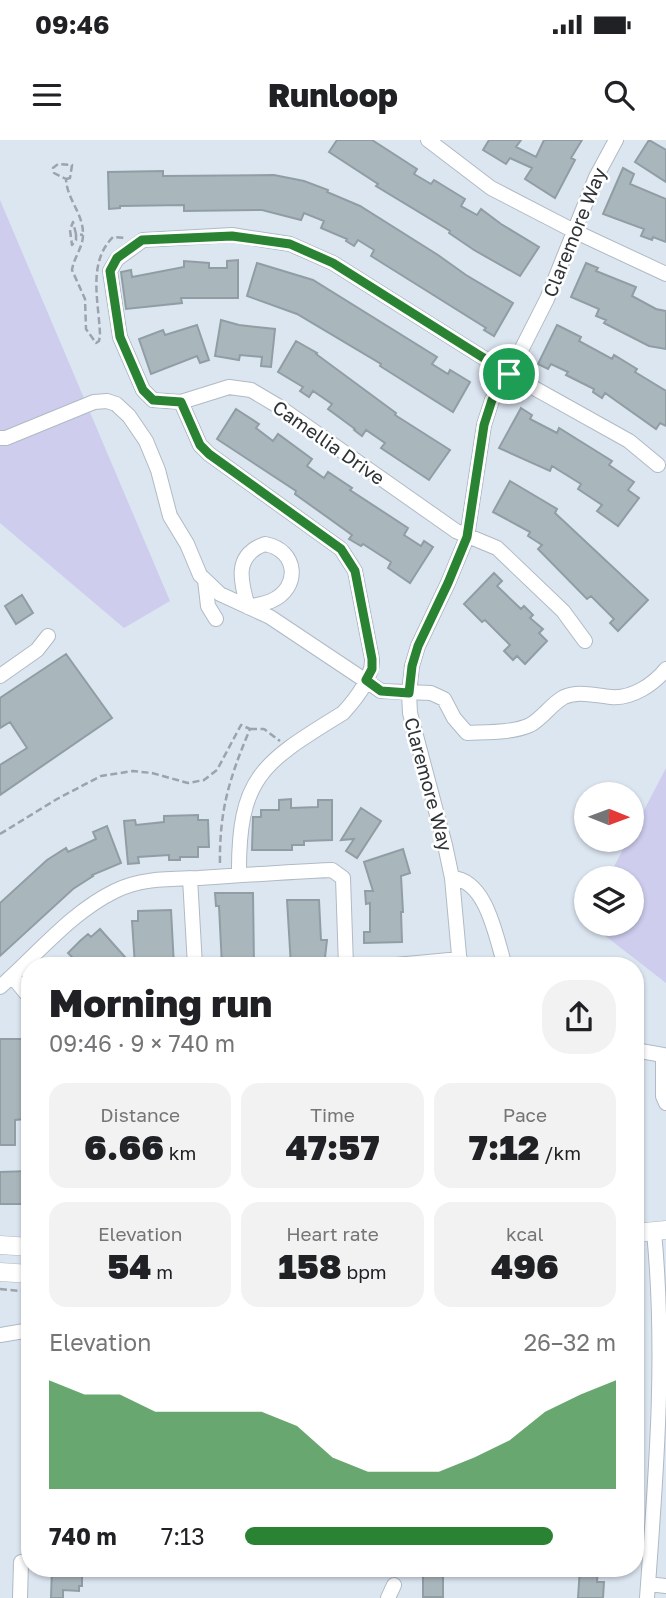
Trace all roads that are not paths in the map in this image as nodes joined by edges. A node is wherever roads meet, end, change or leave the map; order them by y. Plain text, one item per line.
1 (428, 140) edge
2 (616, 140) edge
3 (574, 230) junction
4 (666, 274) edge
5 (509, 374) junction
6 (181, 402) junction
7 (0, 438) edge
8 (658, 465) dead end
9 (467, 537) junction
10 (205, 580) junction
11 (248, 607) junction
12 (216, 620) dead end
13 (48, 636) dead end
14 (585, 641) dead end
15 (666, 668) edge
16 (0, 676) edge
17 (366, 680) junction
18 (409, 693) junction
19 (239, 875) junction
20 (190, 878) junction
21 (452, 878) junction
22 (32, 957) edge
23 (194, 957) edge
24 (346, 957) edge
25 (459, 957) edge
26 (502, 957) edge
27 (21, 967) edge
28 (12, 976) junction
29 (0, 987) edge
30 (21, 987) edge
31 (644, 1052) edge
32 (666, 1103) edge
33 (660, 1231) edge
34 (0, 1245) edge
35 (21, 1246) edge
36 (0, 1272) edge
37 (21, 1273) edge
38 (21, 1332) edge
39 (0, 1335) edge
40 (664, 1337) edge
41 (21, 1562) dead end
42 (666, 1586) edge
43 (648, 1591) edge
44 (20, 1598) edge

1 - 3 street
2 - 3 street, Claremore Way
3 - 4 street
3 - 5 street, Claremore Way
5 - 6 street
5 - 8 street
5 - 9 street, Claremore Way
6 - 9 street, Camellia Drive
6 - 17 street
7 - 10 street
9 - 14 street, Camellia Drive
9 - 18 street, Claremore Way
10 - 11 street
10 - 12 street
11 - 11 street
11 - 17 street
13 - 16 street
15 - 18 street
17 - 18 street
17 - 19 street
18 - 21 street, Claremore Way
19 - 20 street
19 - 24 street
20 - 22 street
20 - 23 street
21 - 25 street, Claremore Way
21 - 26 street
27 - 28 street
28 - 29 street
28 - 30 street
31 - 32 street
33 - 40 street
34 - 35 main road
36 - 37 main road
38 - 39 street
40 - 43 street
41 - 44 street
42 - 43 street

